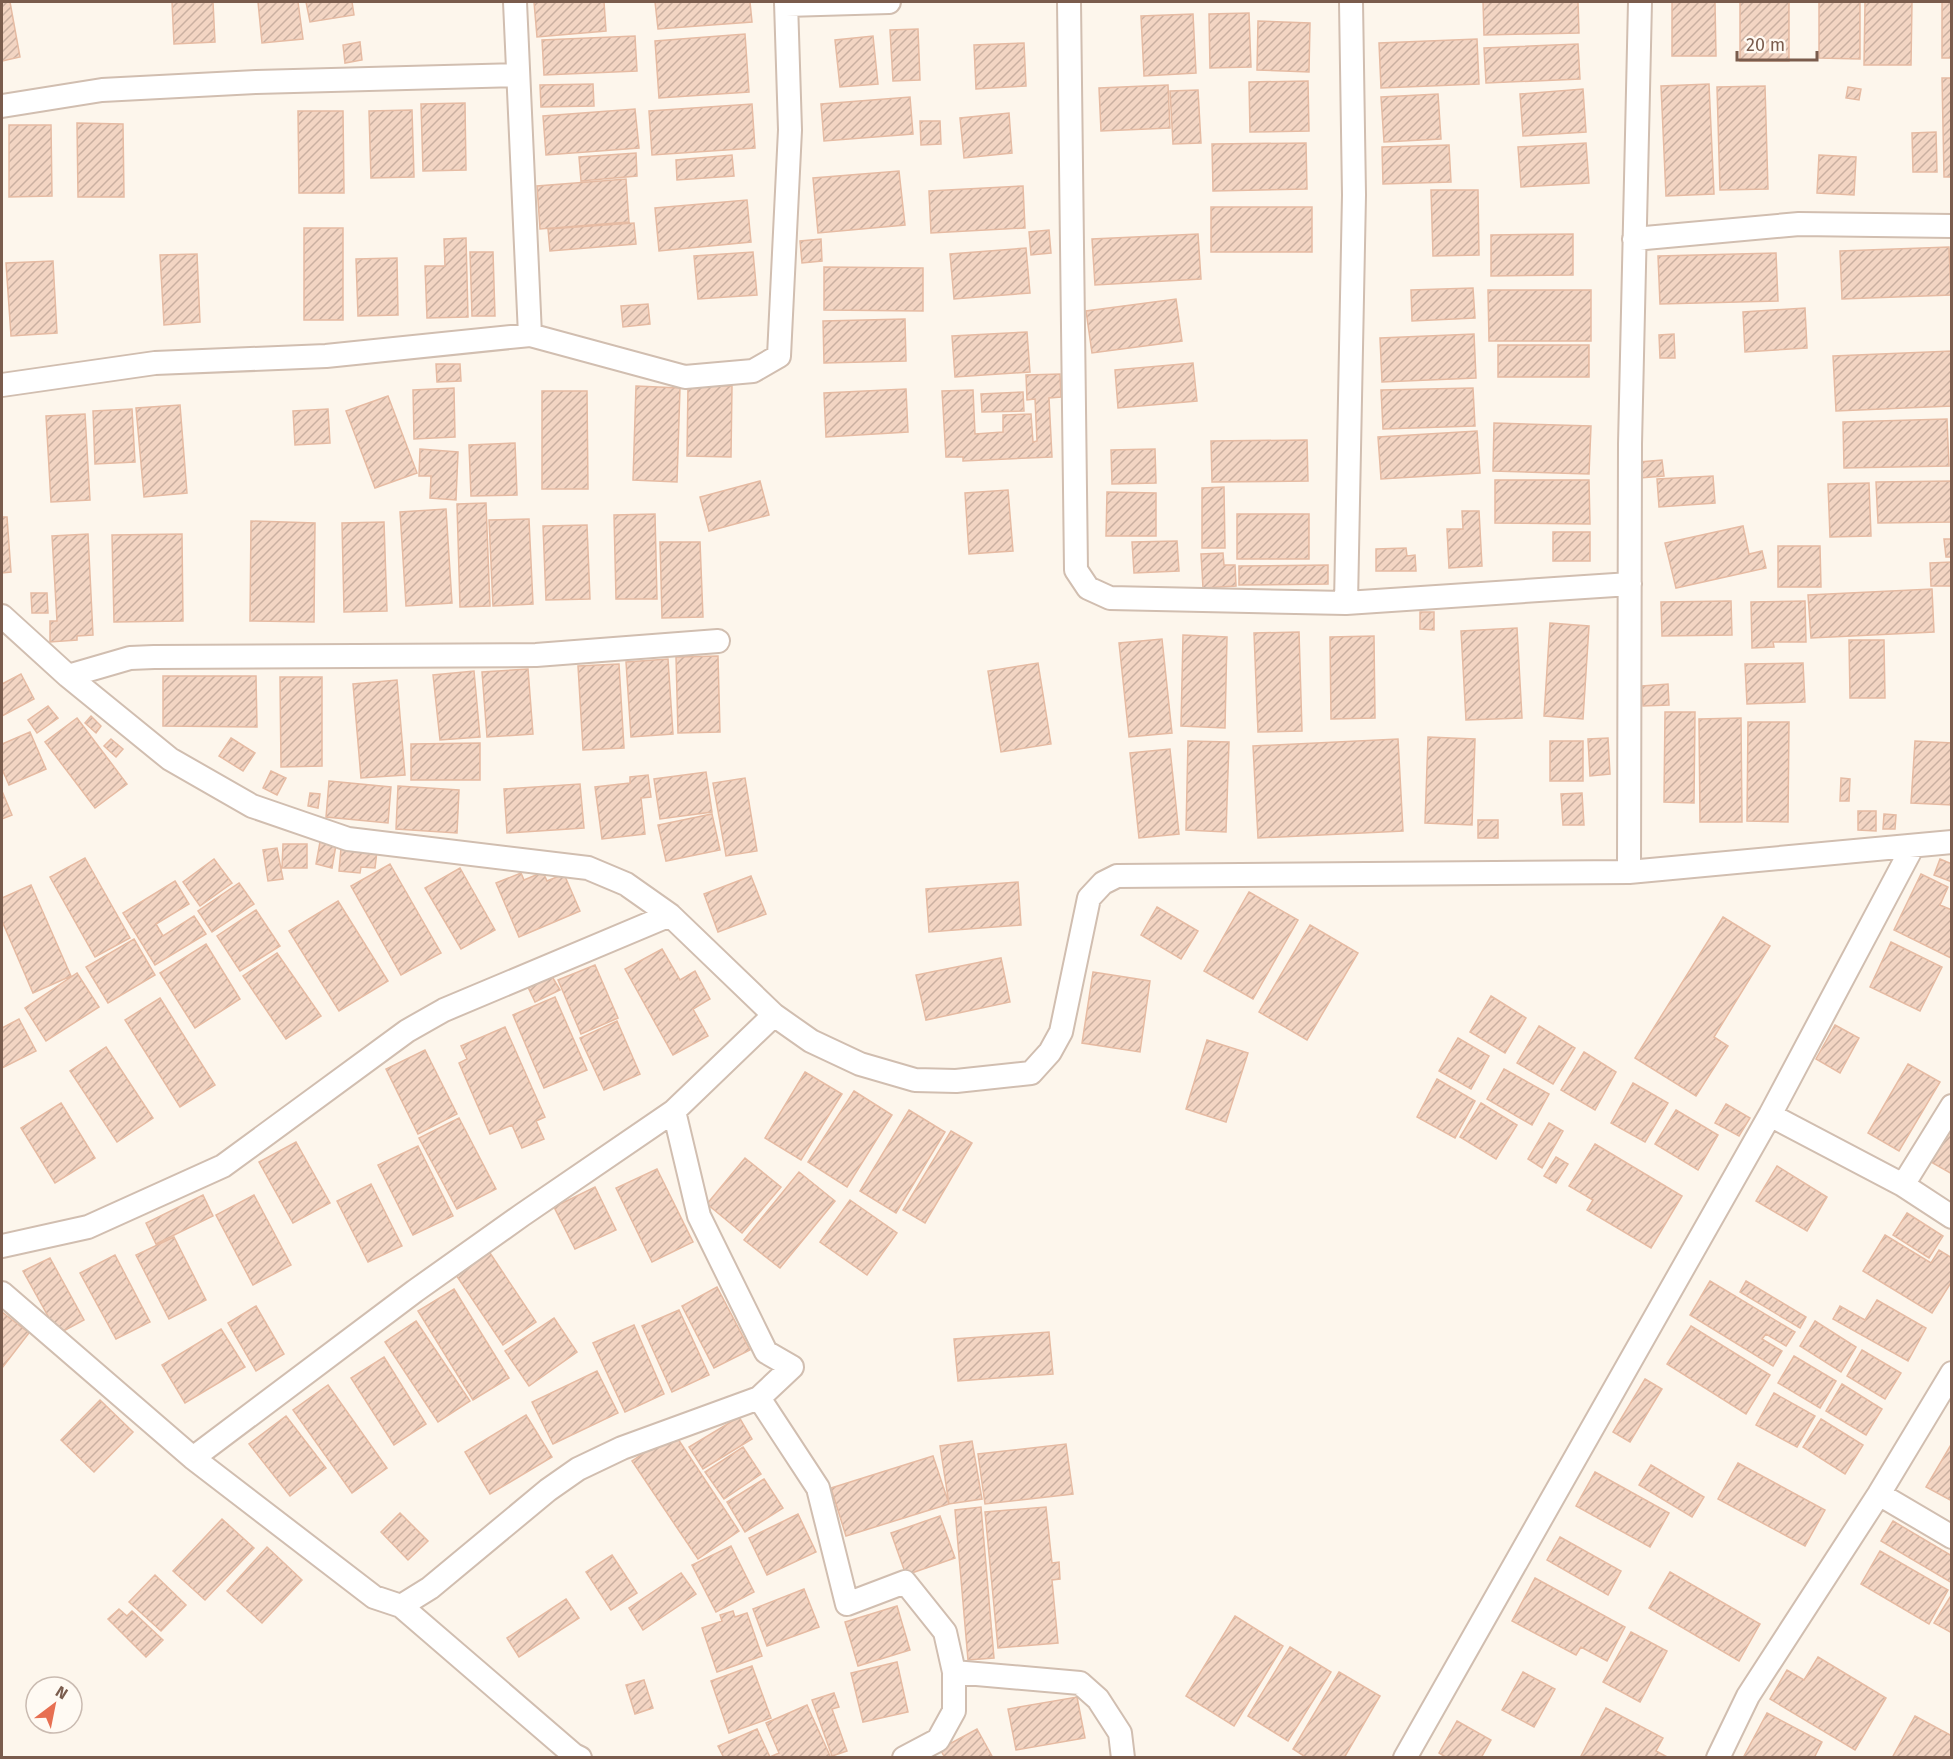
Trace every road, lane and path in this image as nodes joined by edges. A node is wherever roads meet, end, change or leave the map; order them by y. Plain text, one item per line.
1 (515, 2) edge
2 (890, 2) edge
3 (1069, 2) edge
4 (1351, 2) edge
5 (1640, 2) edge
6 (786, 3) edge
7 (517, 75) junction
8 (2, 106) edge
9 (1952, 226) edge
10 (1634, 239) junction
11 (530, 335) junction
12 (2, 385) edge
13 (1630, 584) junction
14 (1346, 603) junction
15 (2, 616) edge
16 (718, 641) dead end
17 (68, 676) junction
18 (1952, 842) edge
19 (1912, 846) junction
20 (1629, 872) junction
21 (670, 915) junction
22 (774, 1015) junction
23 (1952, 1106) edge
24 (674, 1111) junction
25 (1770, 1115) junction
26 (1903, 1185) junction
27 (1952, 1217) edge
28 (2, 1246) edge
29 (2, 1293) edge
30 (1952, 1373) edge
31 (759, 1398) junction
32 (193, 1458) junction
33 (1879, 1494) junction
34 (1952, 1537) edge
35 (401, 1606) junction
36 (954, 1672) junction
37 (580, 1758) edge
38 (904, 1758) edge
39 (1123, 1758) edge
40 (1405, 1758) edge
41 (1718, 1758) edge

1 - 7 street
2 - 6 street
3 - 14 street
4 - 14 street
5 - 10 street
6 - 11 street
7 - 8 street
7 - 11 street
9 - 10 street
10 - 13 street
11 - 12 street
13 - 14 street
13 - 20 street
15 - 17 street
16 - 17 street
17 - 21 street
18 - 19 street
19 - 20 street
19 - 25 street
20 - 22 street
21 - 22 street
21 - 28 street
22 - 24 street
23 - 26 street
24 - 31 street
24 - 32 street
25 - 26 street
25 - 40 street
26 - 27 street
29 - 32 street
30 - 33 street
31 - 35 street
31 - 36 street
32 - 35 street
33 - 34 street
33 - 41 street
35 - 37 street
36 - 38 street
36 - 39 street

